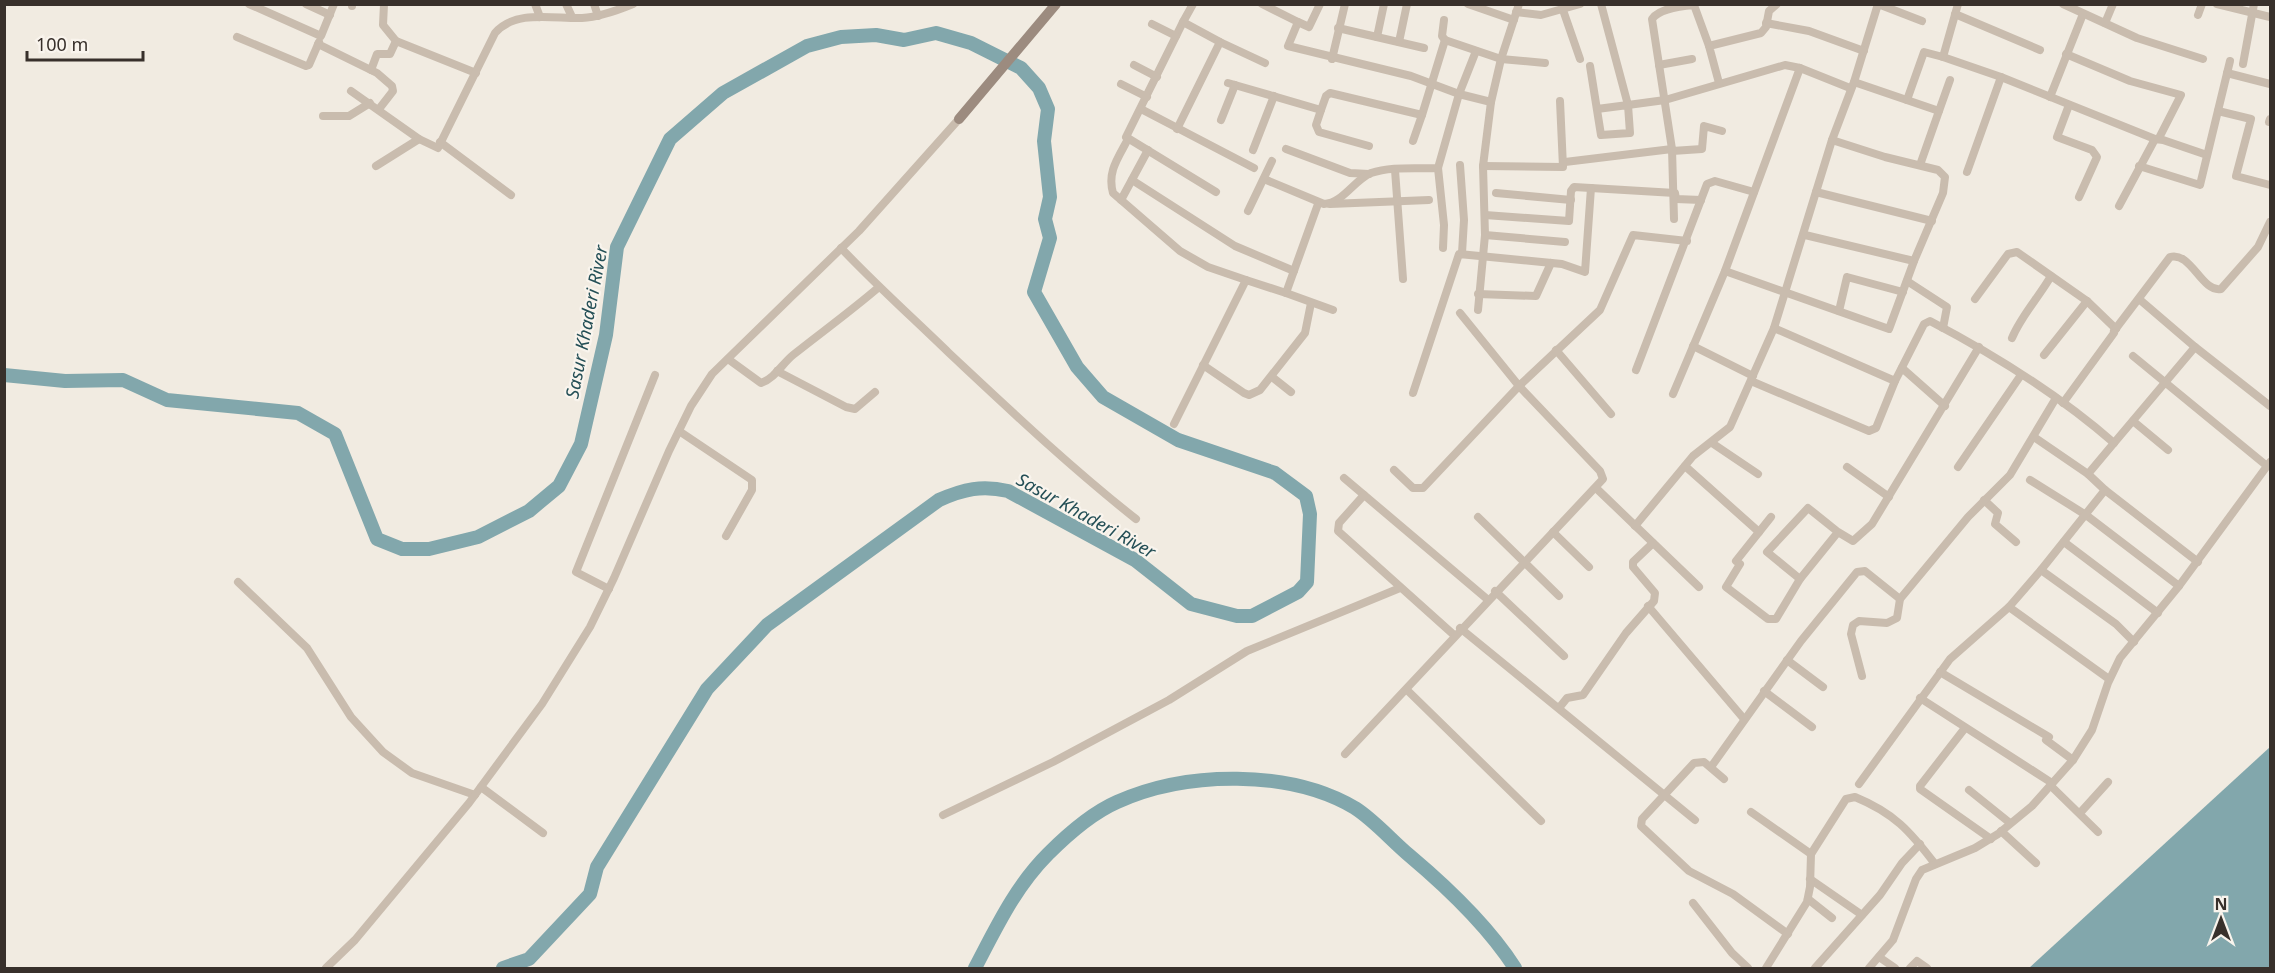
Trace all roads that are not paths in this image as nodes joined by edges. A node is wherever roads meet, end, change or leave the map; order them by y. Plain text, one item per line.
1 (249, 4) edge
2 (306, 4) edge
3 (334, 4) edge
4 (384, 4) edge
5 (535, 4) edge
6 (566, 4) edge
7 (594, 4) edge
8 (633, 4) edge
9 (1056, 4) edge
10 (1193, 4) edge
11 (1262, 4) edge
12 (1320, 4) edge
13 (1345, 4) edge
14 (1383, 4) edge
15 (1407, 4) edge
16 (1468, 4) edge
17 (1580, 4) edge
18 (1601, 4) edge
19 (1777, 4) edge
20 (1958, 4) edge
21 (2063, 4) edge
22 (2113, 4) edge
23 (2202, 4) edge
24 (2217, 4) edge
25 (2254, 4) edge
26 (1563, 10) junction
27 (1516, 12) edge
28 (1955, 14) junction
29 (2083, 14) junction
30 (2252, 14) junction
31 (330, 15) junction
32 (2198, 15) dead end
33 (572, 16) junction
34 (598, 16) junction
35 (540, 17) junction
36 (2271, 17) edge
37 (1444, 20) dead end
38 (1922, 21) dead end
39 (1183, 22) junction
40 (1298, 22) junction
41 (1766, 23) junction
42 (2104, 23) junction
43 (1152, 24) dead end
44 (1338, 28) junction
45 (1176, 36) junction
46 (237, 37) dead end
47 (1377, 37) junction
48 (320, 40) junction
49 (1445, 40) junction
50 (396, 41) junction
51 (1220, 42) junction
52 (1399, 42) junction
53 (1709, 46) junction
54 (1424, 48) dead end
55 (2040, 50) dead end
56 (1476, 51) junction
57 (1864, 51) junction
58 (2066, 54) junction
59 (1943, 57) junction
60 (1332, 59) junction
61 (1501, 59) junction
62 (1580, 59) dead end
63 (1692, 59) dead end
64 (2203, 59) dead end
65 (2230, 61) dead end
66 (1265, 63) dead end
67 (1545, 63) dead end
68 (2244, 64) dead end
69 (1134, 65) dead end
70 (1659, 65) junction
71 (1590, 66) dead end
72 (1800, 68) junction
73 (371, 70) junction
74 (476, 73) junction
75 (2228, 73) junction
76 (1157, 77) junction
77 (2001, 77) junction
78 (1950, 80) dead end
79 (1430, 83) junction
80 (1719, 83) junction
81 (1121, 84) dead end
82 (2271, 84) edge
83 (1852, 85) junction
84 (351, 91) dead end
85 (1459, 94) junction
86 (1274, 96) junction
87 (1147, 97) junction
88 (2050, 97) junction
89 (1665, 100) junction
90 (1907, 100) junction
91 (1560, 101) dead end
92 (1491, 102) junction
93 (370, 103) junction
94 (1628, 105) junction
95 (2068, 105) junction
96 (1597, 108) junction
97 (379, 109) junction
98 (1141, 109) junction
99 (1320, 110) junction
100 (1939, 111) junction
101 (2218, 111) junction
102 (1422, 115) junction
103 (323, 116) dead end
104 (959, 119) joint
105 (1221, 120) dead end
106 (1177, 129) junction
107 (1722, 131) dead end
108 (419, 139) junction
109 (1128, 139) junction
110 (2157, 139) junction
111 (1832, 140) junction
112 (1413, 141) dead end
113 (440, 142) junction
114 (1369, 146) dead end
115 (1286, 149) dead end
116 (1148, 150) junction
117 (1252, 150) dead end
118 (1672, 150) junction
119 (2207, 155) junction
120 (1272, 161) dead end
121 (1565, 162) junction
122 (1460, 165) dead end
123 (1920, 165) junction
124 (376, 166) dead end
125 (1483, 166) junction
126 (2139, 166) junction
127 (1254, 168) dead end
128 (1438, 168) junction
129 (1395, 170) junction
130 (1967, 172) dead end
131 (1369, 174) junction
132 (1264, 179) junction
133 (1132, 180) junction
134 (2271, 185) edge
135 (1591, 188) junction
136 (1216, 192) dead end
137 (1754, 192) junction
138 (1816, 192) junction
139 (1496, 193) dead end
140 (1675, 193) junction
141 (512, 195) dead end
142 (2079, 197) dead end
143 (1121, 200) junction
144 (1429, 200) dead end
145 (1571, 200) junction
146 (1701, 200) junction
147 (1398, 202) junction
148 (1318, 204) junction
149 (1330, 204) junction
150 (2118, 206) dead end
151 (1248, 211) dead end
152 (1485, 215) junction
153 (1674, 219) dead end
154 (1932, 221) junction
155 (2271, 222) edge
156 (2269, 232) edge
157 (1485, 235) junction
158 (1804, 235) junction
159 (1687, 241) junction
160 (1565, 242) dead end
161 (842, 248) junction
162 (1443, 248) dead end
163 (1462, 253) junction
164 (1483, 256) junction
165 (1914, 261) junction
166 (1551, 262) junction
167 (1294, 271) junction
168 (1725, 271) junction
169 (2051, 276) junction
170 (1403, 279) dead end
171 (1246, 280) junction
172 (1907, 281) junction
173 (879, 287) junction
174 (1786, 291) junction
175 (1903, 292) junction
176 (1286, 293) junction
177 (1478, 294) junction
178 (1975, 299) dead end
179 (2139, 299) junction
180 (2087, 301) junction
181 (1311, 303) junction
182 (1333, 310) dead end
183 (1478, 310) dead end
184 (1839, 311) junction
185 (1460, 313) dead end
186 (1774, 328) junction
187 (1943, 328) junction
188 (2115, 331) junction
189 (2012, 338) dead end
190 (1693, 346) junction
191 (1979, 347) junction
192 (2195, 347) junction
193 (1556, 350) junction
194 (2044, 355) dead end
195 (2133, 356) dead end
196 (728, 359) junction
197 (1203, 365) junction
198 (1902, 368) junction
199 (1636, 370) dead end
200 (777, 371) junction
201 (654, 375) dead end
202 (2021, 375) junction
203 (1272, 377) junction
204 (1752, 379) junction
205 (1895, 381) junction
206 (2167, 383) junction
207 (1519, 386) junction
208 (875, 392) dead end
209 (1291, 392) dead end
210 (1413, 393) dead end
211 (1673, 394) dead end
212 (2056, 398) junction
213 (2063, 403) junction
214 (1945, 406) junction
215 (2271, 406) edge
216 (1611, 414) dead end
217 (2133, 422) junction
218 (1173, 424) dead end
219 (679, 431) junction
220 (2034, 438) junction
221 (1712, 443) junction
222 (2115, 443) junction
223 (2168, 450) dead end
224 (2269, 464) edge
225 (1685, 466) junction
226 (1848, 467) dead end
227 (1958, 468) dead end
228 (1394, 470) dead end
229 (1758, 474) dead end
230 (2088, 474) junction
231 (1344, 478) dead end
232 (2030, 480) dead end
233 (1596, 488) junction
234 (2105, 490) junction
235 (1364, 495) junction
236 (1889, 497) junction
237 (1984, 500) junction
238 (2086, 514) junction
239 (1478, 517) dead end
240 (1771, 517) dead end
241 (1136, 519) dead end
242 (1635, 526) junction
243 (1553, 532) junction
244 (1759, 532) junction
245 (1838, 532) junction
246 (726, 536) dead end
247 (2016, 542) dead end
248 (2064, 542) junction
249 (1653, 543) junction
250 (1524, 561) junction
251 (2198, 562) junction
252 (1590, 567) dead end
253 (2042, 570) junction
254 (1800, 579) junction
255 (238, 582) dead end
256 (2179, 586) junction
257 (1699, 587) dead end
258 (1400, 588) junction
259 (609, 589) junction
260 (1495, 591) junction
261 (1558, 596) dead end
262 (1487, 599) junction
263 (1900, 599) junction
264 (1648, 606) junction
265 (2009, 607) junction
266 (2158, 613) junction
267 (1460, 628) junction
268 (1454, 635) junction
269 (2134, 642) junction
270 (1564, 656) dead end
271 (1787, 660) junction
272 (1940, 672) junction
273 (1862, 676) dead end
274 (2109, 680) junction
275 (1822, 687) dead end
276 (1407, 690) junction
277 (1764, 691) junction
278 (1920, 698) junction
279 (1558, 708) junction
280 (1744, 719) junction
281 (1812, 727) dead end
282 (1965, 728) junction
283 (1345, 754) dead end
284 (2073, 760) junction
285 (1710, 767) junction
286 (1724, 779) dead end
287 (2109, 782) dead end
288 (2052, 783) junction
289 (1859, 784) dead end
290 (481, 787) junction
291 (1969, 790) dead end
292 (475, 795) junction
293 (1665, 795) junction
294 (1751, 812) dead end
295 (2080, 813) junction
296 (943, 815) dead end
297 (1695, 820) dead end
298 (1541, 821) dead end
299 (2010, 823) junction
300 (2001, 831) junction
301 (2098, 832) dead end
302 (543, 833) dead end
303 (1991, 839) junction
304 (1920, 844) junction
305 (1811, 854) junction
306 (2036, 863) dead end
307 (1935, 864) junction
308 (1810, 879) junction
309 (1808, 899) junction
310 (1693, 903) dead end
311 (1862, 915) junction
312 (1832, 918) dead end
313 (1788, 934) junction
314 (1879, 957) junction
315 (326, 969) edge
316 (1748, 969) edge
317 (1766, 969) edge
318 (1815, 969) edge
319 (1869, 969) edge
320 (1895, 969) edge
321 (1910, 969) edge
322 (1927, 969) edge

1 - 48 street
2 - 31 street
3 - 31 street
4 - 50 street
5 - 35 street
6 - 33 street
7 - 34 street
8 - 34 street
9 - 104 street
10 - 39 street
11 - 40 street
12 - 40 street
13 - 44 street
14 - 47 street
15 - 52 street
16 - 27 street
17 - 26 street
18 - 94 street
19 - 41 street
20 - 28 street
21 - 29 street
22 - 42 street
23 - 32 street
24 - 30 street
25 - 30 street
26 - 27 street
26 - 62 street
27 - 61 street
28 - 55 street
28 - 59 street
29 - 42 street
29 - 58 street
30 - 36 street
30 - 68 street
31 - 48 street
33 - 34 street
33 - 35 street
35 - 74 street
37 - 49 street
38 - 57 street
39 - 45 street
39 - 51 street
40 - 60 street
41 - 53 street
41 - 57 street
42 - 64 street
43 - 45 street
44 - 47 street
44 - 60 street
45 - 76 street
46 - 48 street
47 - 52 street
48 - 73 street
49 - 56 street
49 - 79 street
50 - 73 street
50 - 74 street
51 - 66 street
51 - 106 street
52 - 54 street
53 - 70 street
53 - 80 street
56 - 61 street
56 - 85 street
57 - 83 street
58 - 88 street
58 - 110 street
59 - 77 street
59 - 90 street
60 - 79 street
61 - 67 street
61 - 92 street
63 - 70 street
65 - 75 street
69 - 76 street
70 - 89 street
71 - 96 street
72 - 80 street
72 - 83 street
72 - 137 street
73 - 97 street
74 - 113 street
75 - 82 street
75 - 101 street
76 - 87 street
77 - 88 street
77 - 130 street
78 - 100 street
79 - 85 street
79 - 102 street
80 - 89 street
81 - 87 street
83 - 90 street
83 - 111 street
84 - 93 street
85 - 92 street
85 - 128 street
86 - 99 street
86 - 105 street
86 - 117 street
87 - 98 street
88 - 95 street
89 - 94 street
89 - 118 street
90 - 100 street
91 - 121 street
92 - 125 street
93 - 97 street
93 - 103 street
94 - 96 street
94 - 96 street
95 - 110 street
95 - 142 street
97 - 108 street
98 - 106 street
98 - 109 street
99 - 102 street
99 - 114 street
100 - 123 street
101 - 119 street
101 - 134 street
102 - 112 street
104 - 161 street
106 - 127 street
107 - 118 street
108 - 113 street
108 - 124 street
109 - 116 street
109 - 143 street
110 - 119 street
110 - 126 street
111 - 123 street
111 - 138 street
113 - 141 street
115 - 131 street
116 - 133 street
116 - 136 street
118 - 121 street
118 - 140 street
119 - 126 street
120 - 132 street
121 - 125 street
122 - 163 street
123 - 154 street
125 - 152 street
126 - 150 street
128 - 129 street
128 - 162 street
129 - 131 street
129 - 147 street
131 - 149 street
132 - 148 street
132 - 151 street
133 - 143 street
133 - 167 street
135 - 140 street
135 - 145 street
135 - 166 street
137 - 146 street
137 - 168 street
138 - 154 street
138 - 158 street
139 - 145 street
140 - 146 street
140 - 153 street
143 - 171 street
144 - 147 street
145 - 152 street
146 - 159 street
147 - 149 street
147 - 170 street
148 - 149 street
148 - 167 street
152 - 157 street
154 - 165 street
155 - 156 street
156 - 179 street
157 - 160 street
157 - 164 street
158 - 165 street
158 - 174 street
159 - 193 street
159 - 199 street
161 - 173 street
161 - 196 street
163 - 164 street
163 - 210 street
164 - 166 street
164 - 177 street
165 - 172 street
166 - 177 street
167 - 176 street
168 - 174 street
168 - 190 street
169 - 178 street
169 - 180 street
169 - 189 street
171 - 176 street
171 - 197 street
172 - 175 street
172 - 187 street
173 - 200 street
173 - 241 street
174 - 184 street
174 - 186 street
175 - 184 street
175 - 184 street
176 - 181 street
177 - 183 street
179 - 188 street
179 - 192 street
180 - 188 street
180 - 194 street
181 - 182 street
181 - 203 street
185 - 207 street
186 - 204 street
186 - 205 street
187 - 191 street
187 - 198 street
188 - 213 street
190 - 204 street
190 - 211 street
191 - 202 street
191 - 214 street
192 - 206 street
192 - 215 street
193 - 207 street
193 - 216 street
195 - 206 street
196 - 200 street
196 - 219 street
197 - 203 street
197 - 218 street
198 - 205 street
198 - 214 street
200 - 208 street
201 - 259 street
202 - 212 street
202 - 227 street
203 - 209 street
204 - 205 street
204 - 221 street
206 - 217 street
206 - 224 street
207 - 228 street
207 - 233 street
212 - 213 street
212 - 220 street
213 - 222 street
214 - 236 street
217 - 222 street
217 - 223 street
219 - 246 street
219 - 259 street
220 - 230 street
220 - 237 street
221 - 225 street
221 - 229 street
222 - 230 street
224 - 251 street
225 - 242 street
225 - 244 street
226 - 236 street
230 - 234 street
231 - 235 street
232 - 238 street
233 - 242 street
233 - 243 street
234 - 238 street
234 - 251 street
235 - 258 street
235 - 262 street
236 - 245 street
237 - 247 street
237 - 263 street
238 - 248 street
238 - 256 street
239 - 250 street
240 - 244 street
242 - 249 street
243 - 250 street
243 - 252 street
244 - 254 street
245 - 254 street
245 - 254 street
248 - 253 street
248 - 266 street
249 - 257 street
249 - 264 street
250 - 260 street
250 - 261 street
251 - 256 street
253 - 265 street
253 - 269 street
255 - 292 street
256 - 266 street
258 - 268 street
258 - 296 street
259 - 290 street
260 - 262 street
260 - 270 street
262 - 267 street
263 - 271 street
263 - 273 street
264 - 279 street
264 - 280 street
265 - 272 street
265 - 274 street
266 - 269 street
267 - 268 street
267 - 279 street
268 - 276 street
269 - 274 street
271 - 275 street
271 - 277 street
272 - 278 street
272 - 284 street
274 - 284 street
276 - 283 street
276 - 298 street
277 - 280 street
277 - 281 street
278 - 282 street
278 - 289 street
279 - 293 street
280 - 285 street
282 - 288 street
282 - 303 street
284 - 288 street
285 - 286 street
285 - 293 street
287 - 295 street
288 - 295 street
288 - 299 street
290 - 292 street
290 - 302 street
291 - 299 street
292 - 315 street
293 - 297 street
293 - 313 street
294 - 305 street
295 - 301 street
299 - 300 street
300 - 303 street
300 - 306 street
303 - 307 street
304 - 305 street
304 - 307 street
304 - 311 street
305 - 308 street
307 - 314 street
308 - 309 street
308 - 311 street
309 - 312 street
309 - 313 street
310 - 316 street
311 - 318 street
313 - 317 street
314 - 319 street
314 - 320 street
321 - 322 street

